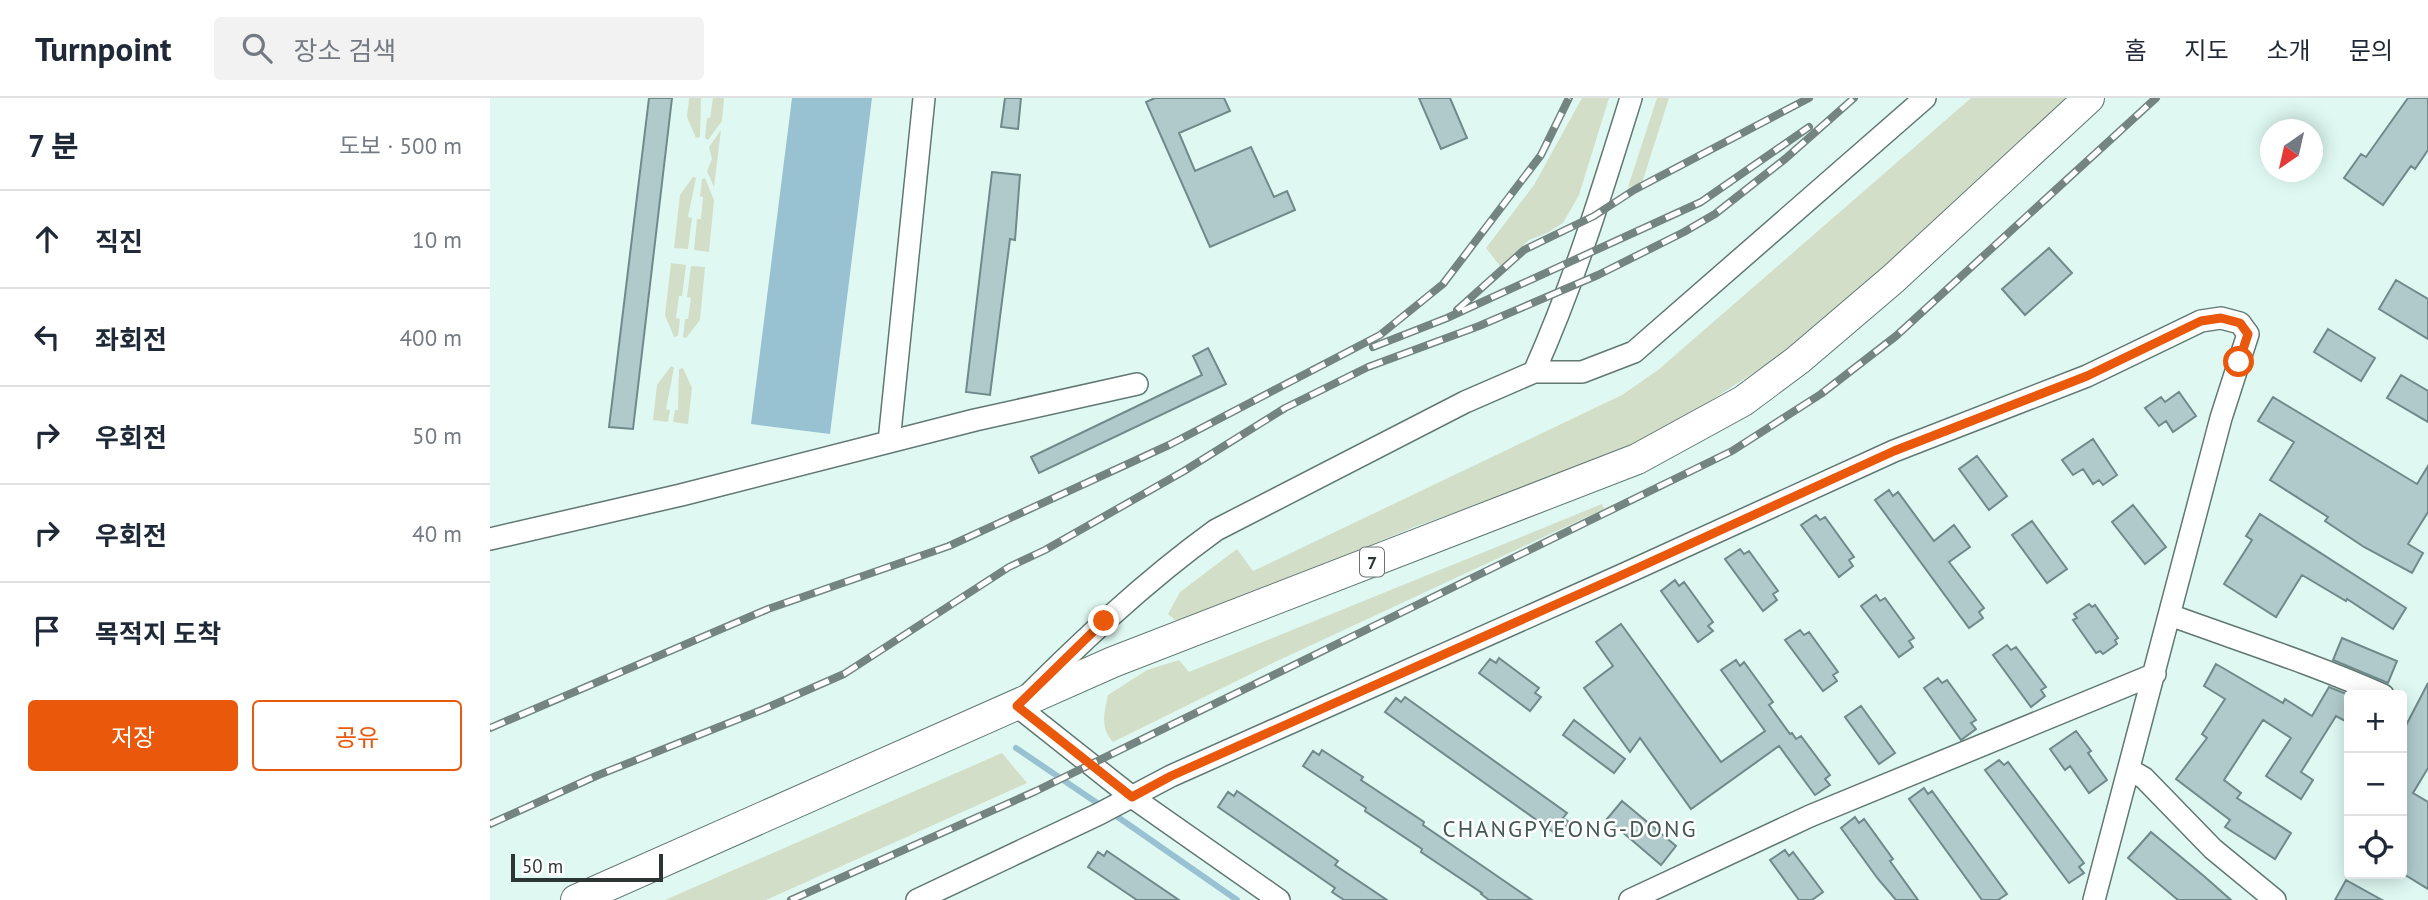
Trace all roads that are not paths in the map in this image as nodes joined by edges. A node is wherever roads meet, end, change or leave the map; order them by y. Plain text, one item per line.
1 (924, 98) edge
2 (1631, 98) edge
3 (1924, 98) edge
4 (2089, 98) edge
5 (1534, 372) junction
6 (1137, 384) dead end
7 (889, 442) junction
8 (490, 539) edge
9 (2170, 615) junction
10 (2155, 674) junction
11 (2371, 690) edge
12 (1017, 706) junction
13 (2130, 769) junction
14 (1132, 797) junction
15 (576, 900) edge
16 (917, 900) edge
17 (1279, 900) edge
18 (1630, 900) edge
19 (2094, 900) edge
20 (2275, 900) edge

1 - 7 street
2 - 5 street
3 - 5 street
4 - 12 highway, 7
5 - 12 street
6 - 7 street
7 - 8 street
9 - 10 street
9 - 11 street
9 - 14 street
10 - 13 street
10 - 18 street
12 - 14 street
12 - 15 highway, 7
13 - 19 street
13 - 20 street
14 - 16 street
14 - 17 street

